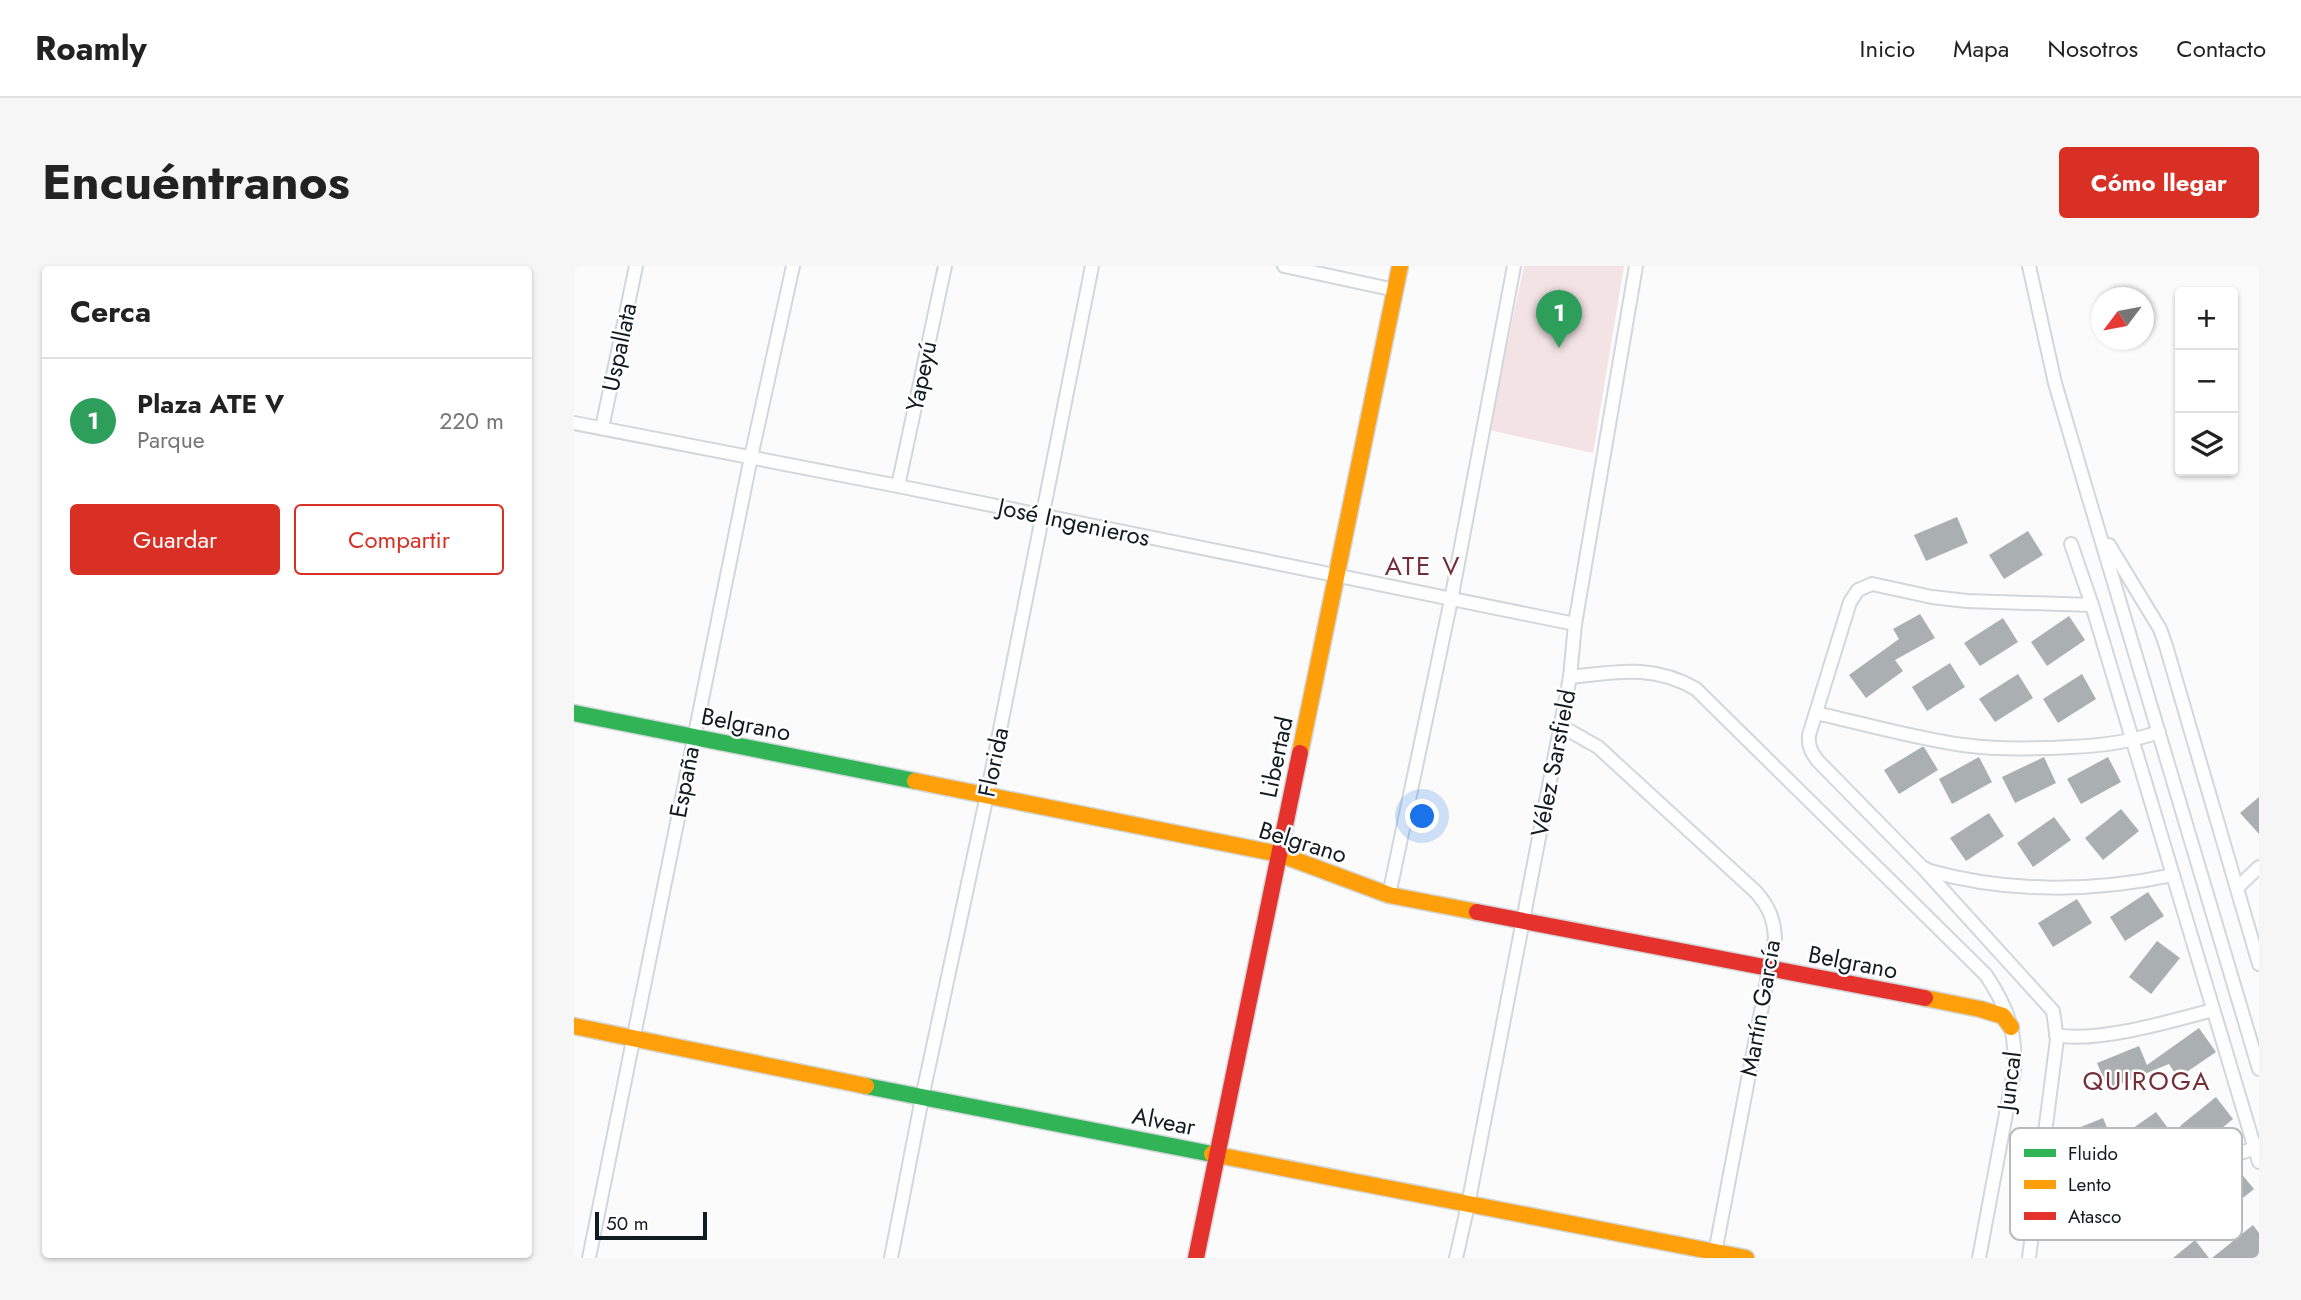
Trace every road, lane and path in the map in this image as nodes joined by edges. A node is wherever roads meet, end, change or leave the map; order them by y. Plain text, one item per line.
1 (636, 266) edge
2 (793, 266) edge
3 (945, 266) edge
4 (1092, 266) edge
5 (1284, 266) edge
6 (1400, 266) edge
7 (1514, 266) edge
8 (1636, 266) edge
9 (2029, 266) edge
10 (1395, 290) junction
11 (574, 423) edge
12 (602, 428) junction
13 (751, 457) junction
14 (898, 486) junction
15 (1044, 517) junction
16 (2099, 530) junction
17 (2071, 544) dead end
18 (1337, 575) junction
19 (1451, 600) junction
20 (2092, 605) junction
21 (1575, 624) junction
22 (1570, 677) junction
23 (574, 713) edge
24 (1816, 713) junction
25 (1561, 726) junction
26 (2159, 732) junction
27 (694, 737) junction
28 (2133, 741) junction
29 (986, 795) junction
30 (1279, 854) junction
31 (1922, 867) junction
32 (2259, 867) edge
33 (2173, 875) junction
34 (2237, 888) junction
35 (1390, 895) junction
36 (1522, 921) junction
37 (2259, 964) edge
38 (1768, 970) junction
39 (2213, 1010) junction
40 (574, 1026) edge
41 (2011, 1027) junction
42 (2056, 1035) junction
43 (633, 1038) junction
44 (2259, 1069) edge
45 (922, 1098) junction
46 (2045, 1128) edge
47 (2255, 1147) junction
48 (2242, 1151) edge
49 (1217, 1154) junction
50 (2259, 1163) edge
51 (1468, 1205) junction
52 (2031, 1240) edge
53 (1715, 1255) edge
54 (589, 1258) edge
55 (891, 1258) edge
56 (1196, 1258) edge
57 (1456, 1258) edge
58 (1746, 1258) edge
59 (1979, 1258) edge
60 (2029, 1258) edge

1 - 12 street, Uspallata
2 - 13 street, España
3 - 14 street, Yapeyú
4 - 15 street, Florida
5 - 10 street
6 - 10 street, Libertad
7 - 19 street
8 - 21 street, Vélez Sarsfield
9 - 16 street
10 - 18 street, Libertad
11 - 12 street, José Ingenieros
12 - 13 street, José Ingenieros
13 - 14 street, José Ingenieros
13 - 27 street, España
14 - 15 street, José Ingenieros
15 - 18 street, José Ingenieros
15 - 29 street, Florida
16 - 26 street
16 - 34 street
17 - 20 street
18 - 19 street, José Ingenieros
18 - 30 street, Libertad
19 - 21 street, José Ingenieros
19 - 35 street
20 - 24 street
20 - 28 street
21 - 22 street, Vélez Sarsfield
22 - 25 street, Vélez Sarsfield
22 - 41 street, Juncal
23 - 27 street, Belgrano
24 - 28 street
24 - 31 street
25 - 36 street, Vélez Sarsfield
25 - 38 street, Martín García
26 - 28 street
26 - 44 street
27 - 29 street, Belgrano
27 - 43 street, España
28 - 33 street
29 - 30 street, Belgrano
29 - 45 street, Florida
30 - 35 street, Belgrano
30 - 49 street, Libertad
31 - 33 street
31 - 42 street
32 - 34 street
33 - 39 street
34 - 37 street
35 - 36 street, Belgrano
36 - 38 street, Belgrano
36 - 51 street, Vélez Sarsfield
38 - 41 street, Belgrano
38 - 53 street, Martín García
39 - 42 street
39 - 47 street
40 - 43 street, Alvear
41 - 59 street, Juncal
42 - 46 street
43 - 45 street, Alvear
43 - 54 street, España
45 - 49 street, Alvear
45 - 55 street, Florida
47 - 48 street
47 - 50 street
49 - 51 street, Alvear
49 - 56 street, Libertad
51 - 53 street, Alvear
51 - 57 street, Vélez Sarsfield
52 - 60 street
53 - 58 street, Alvear

